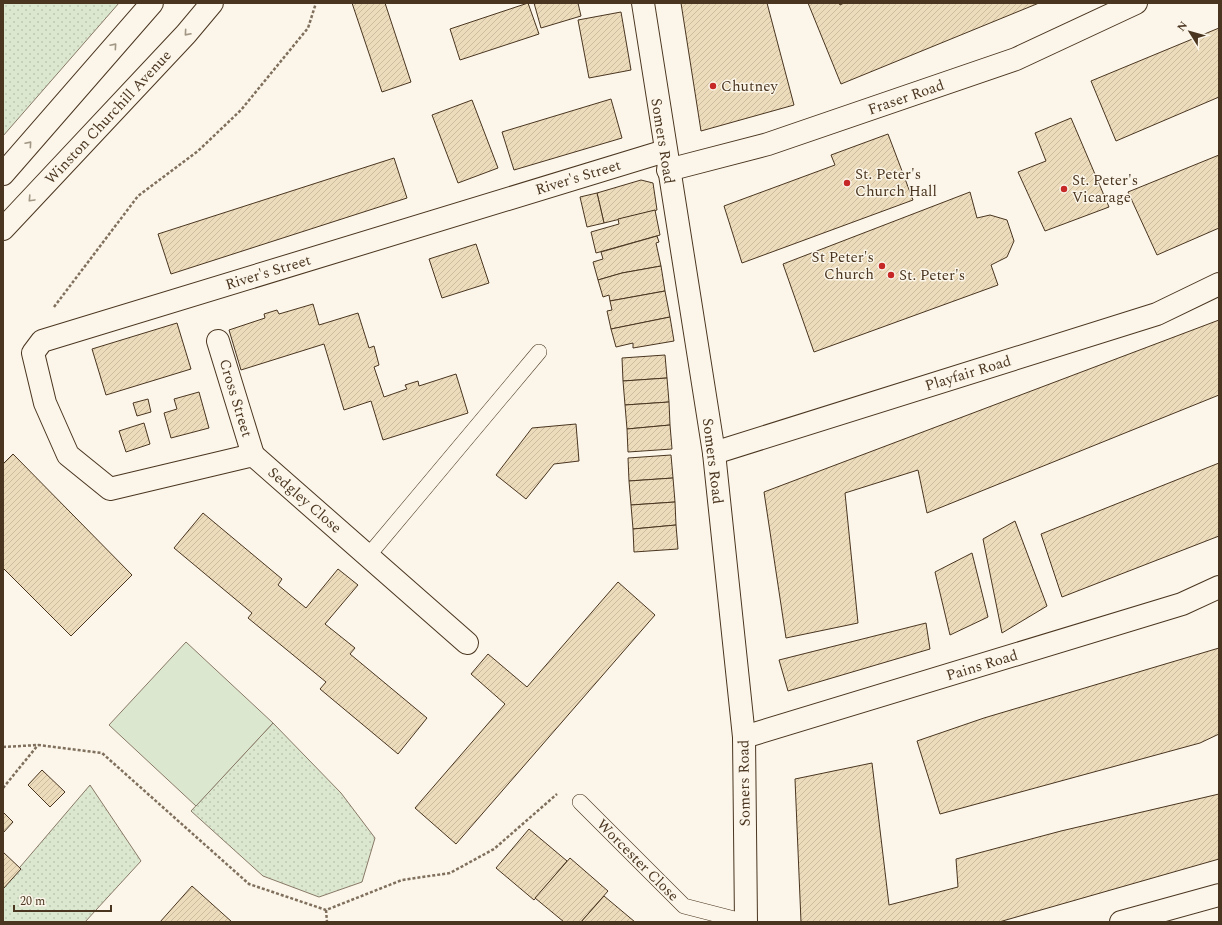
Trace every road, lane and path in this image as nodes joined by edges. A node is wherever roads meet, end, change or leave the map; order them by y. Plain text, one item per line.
1 (152, 3) edge
2 (212, 3) edge
3 (316, 3) edge
4 (643, 3) edge
5 (1136, 3) edge
6 (666, 160) junction
7 (3, 174) edge
8 (3, 229) edge
9 (1219, 284) edge
10 (42, 341) junction
11 (218, 341) dead end
12 (539, 352) dead end
13 (714, 453) junction
14 (253, 455) junction
15 (368, 556) junction
16 (1219, 587) edge
17 (467, 643) dead end
18 (744, 737) junction
19 (38, 745) junction
20 (3, 746) edge
21 (3, 788) edge
22 (580, 802) joint
23 (1219, 895) edge
24 (326, 910) junction
25 (327, 922) edge
26 (746, 922) edge
27 (1121, 922) edge

7 -> 1 street
2 -> 8 street, Winston Churchill Avenue
3 - 10 path
4 - 6 street, Somers Road
5 - 6 street, Fraser Road
6 - 10 street, River's Street
6 - 13 street, Somers Road
9 - 13 street, Playfair Road
10 - 14 street, Sedgley Close
11 - 14 street, Cross Street
12 - 15 lane
13 - 18 street, Somers Road
14 - 15 street, Sedgley Close
15 - 17 street, Sedgley Close
16 - 18 street, Pains Road
18 - 26 street, Somers Road
19 - 20 path
19 - 21 path
19 - 24 path
22 - 24 path
22 - 26 lane, Worcester Close
23 - 27 street
24 - 25 path

